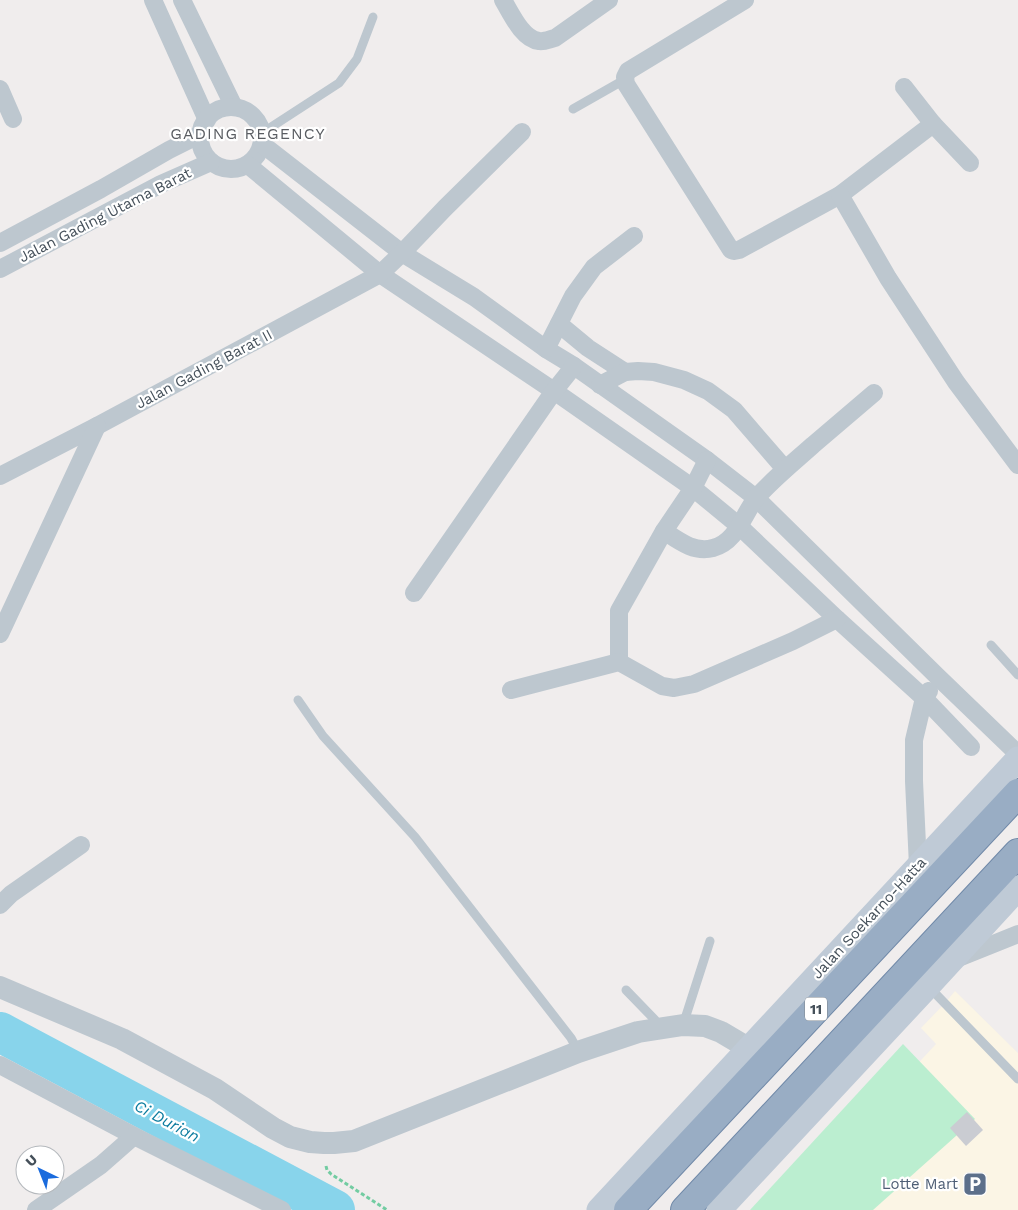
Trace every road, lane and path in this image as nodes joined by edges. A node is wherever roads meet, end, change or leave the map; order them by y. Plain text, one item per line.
1 (153, 0) edge
2 (182, 0) edge
3 (502, 0) edge
4 (610, 0) edge
5 (745, 0) edge
6 (373, 17) dead end
7 (624, 80) junction
8 (904, 87) dead end
9 (0, 89) edge
10 (234, 107) junction
11 (573, 109) dead end
12 (12, 119) dead end
13 (932, 124) junction
14 (204, 127) junction
15 (522, 132) dead end
16 (262, 139) junction
17 (211, 162) junction
18 (970, 163) dead end
19 (248, 164) junction
20 (840, 195) junction
21 (634, 236) dead end
22 (0, 243) edge
23 (402, 253) junction
24 (0, 269) edge
25 (380, 274) junction
26 (559, 324) junction
27 (546, 349) junction
28 (574, 366) junction
29 (625, 372) junction
30 (600, 385) junction
31 (554, 391) junction
32 (874, 393) dead end
33 (97, 426) junction
34 (707, 460) junction
35 (1018, 465) edge
36 (785, 469) junction
37 (0, 476) edge
38 (693, 488) junction
39 (756, 498) junction
40 (738, 525) junction
41 (664, 531) junction
42 (414, 593) dead end
43 (837, 619) junction
44 (2, 622) edge
45 (991, 645) dead end
46 (619, 662) junction
47 (1018, 675) edge
48 (938, 677) junction
49 (510, 690) dead end
50 (924, 698) junction
51 (298, 700) dead end
52 (971, 746) dead end
53 (1018, 754) edge
54 (1018, 759) edge
55 (1018, 793) edge
56 (81, 845) dead end
57 (1018, 853) edge
58 (918, 866) junction
59 (1018, 888) edge
60 (0, 905) edge
61 (1018, 934) edge
62 (710, 941) dead end
63 (952, 960) junction
64 (928, 986) junction
65 (0, 987) edge
66 (626, 990) dead end
67 (683, 1025) junction
68 (661, 1028) junction
69 (748, 1048) junction
70 (578, 1052) junction
71 (0, 1065) edge
72 (1018, 1080) edge
73 (134, 1136) junction
74 (324, 1143) junction
75 (36, 1210) edge
76 (282, 1210) edge
77 (387, 1210) edge
78 (598, 1210) edge
79 (628, 1210) edge
80 (686, 1210) edge
81 (720, 1210) edge

1 - 14 street
2 - 10 street
3 - 4 street
5 - 7 street
6 - 16 lane
7 - 11 lane
7 - 20 street
8 - 13 street
9 - 12 street
10 - 14 street
10 - 16 street
13 - 18 street
13 - 20 street
14 - 17 street
14 - 22 street, Jalan Gading Utama Barat
15 - 23 street, Jalan Gading Barat II
16 - 19 street
16 - 23 street
17 - 19 street
17 - 24 street, Jalan Gading Utama Barat
19 - 25 street
20 - 35 street
21 - 26 street
23 - 25 street, Jalan Gading Barat II
23 - 27 street
25 - 31 street
25 - 33 street, Jalan Gading Barat II
26 - 27 street
26 - 29 street
27 - 28 street
28 - 30 street
28 - 31 street
29 - 30 street
29 - 36 street
30 - 34 street
31 - 38 street
31 - 42 street
32 - 36 street
33 - 37 street, Jalan Gading Barat II
33 - 44 street
34 - 38 street
34 - 39 street
36 - 39 street
38 - 40 street
38 - 41 street
39 - 40 street
39 - 48 street
40 - 41 street
40 - 43 street
41 - 46 street
43 - 46 street
43 - 50 street
45 - 47 lane
46 - 49 street
48 - 50 street
48 - 53 street
50 - 52 street
50 - 58 street
51 - 70 lane
54 - 58 main road, Jalan Soekarno-Hatta
55 - 79 highway, Jalan Soekarno-Hatta / 11
56 - 60 street
57 - 80 highway
58 - 69 main road, Jalan Soekarno-Hatta
59 - 63 main road
61 - 63 street
62 - 67 lane
63 - 64 main road
64 - 72 lane
64 - 81 main road
65 - 74 street
66 - 68 lane
67 - 68 street
67 - 69 street
68 - 70 street
69 - 78 main road, Jalan Soekarno-Hatta
70 - 74 street
71 - 73 street
73 - 75 street
73 - 76 street
74 - 77 path

